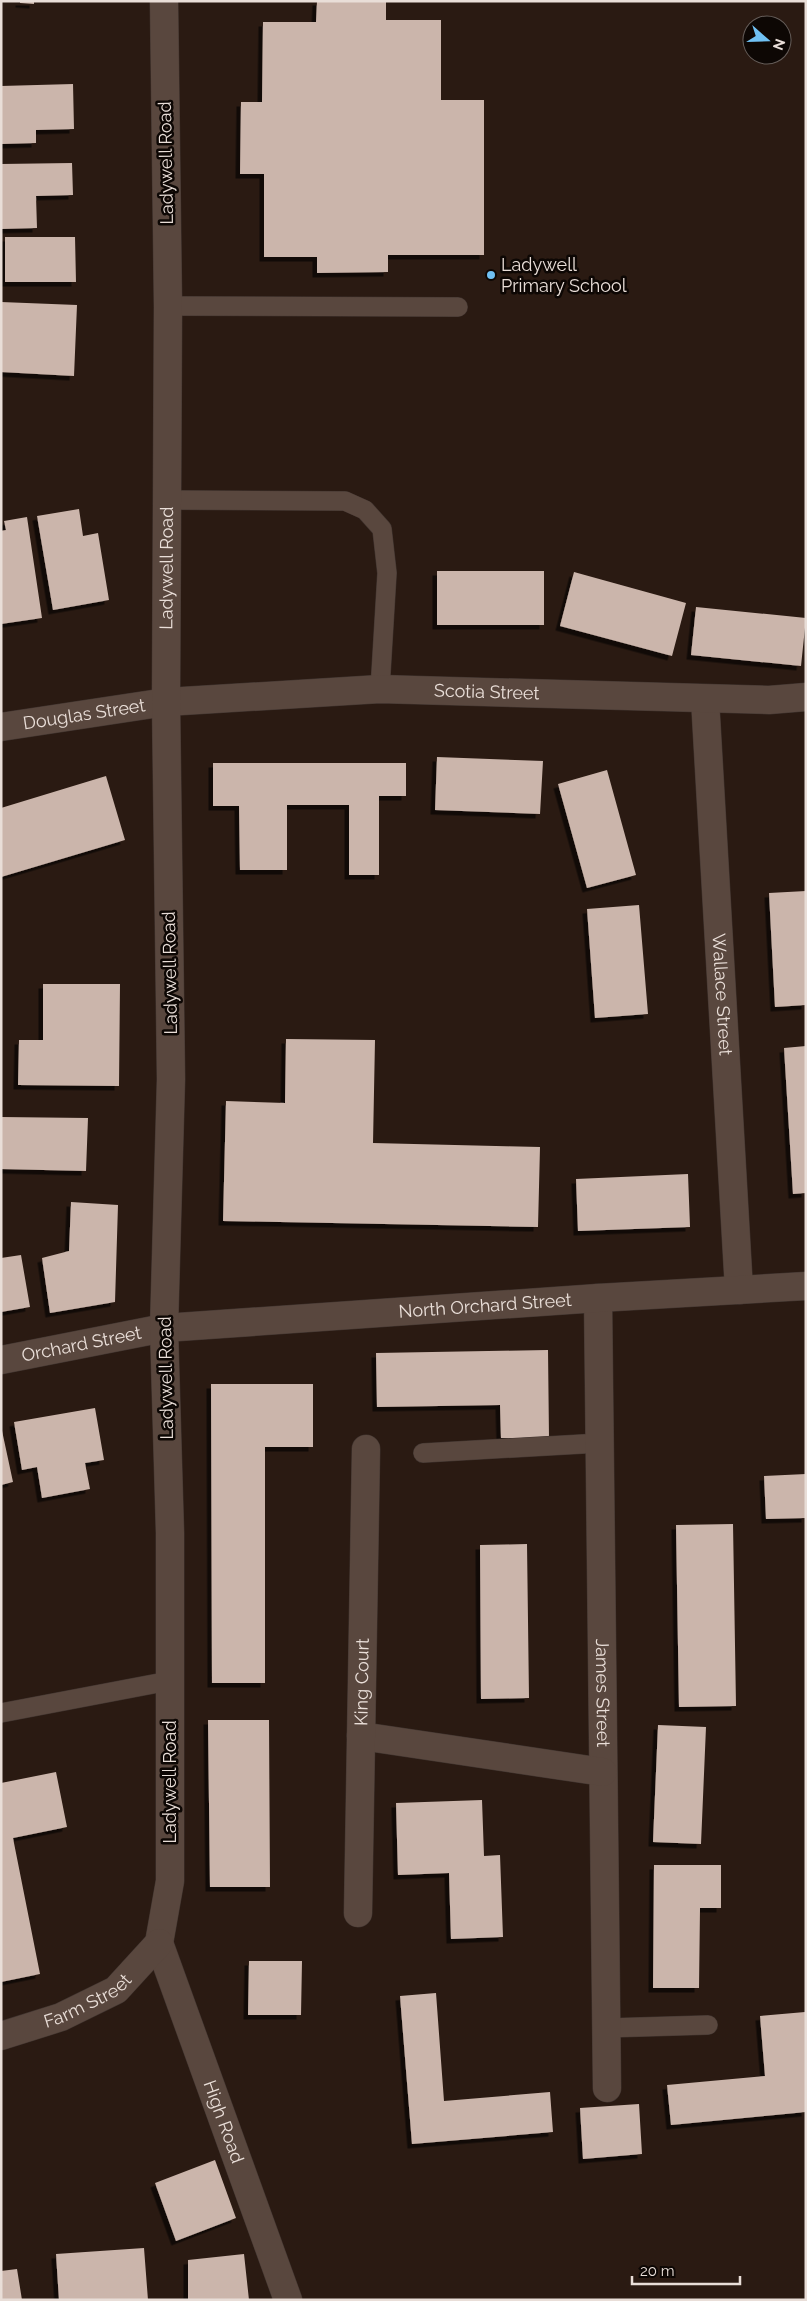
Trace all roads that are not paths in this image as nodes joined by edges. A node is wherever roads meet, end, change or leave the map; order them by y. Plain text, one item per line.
1 (164, 1) edge
2 (168, 306) junction
3 (458, 307) dead end
4 (167, 500) junction
5 (380, 689) junction
6 (806, 696) edge
7 (705, 698) junction
8 (166, 702) junction
9 (1, 727) edge
10 (806, 1286) edge
11 (739, 1290) junction
12 (598, 1298) junction
13 (164, 1328) junction
14 (1, 1360) edge
15 (600, 1443) junction
16 (366, 1449) dead end
17 (422, 1453) dead end
18 (169, 1681) junction
19 (1, 1713) edge
20 (361, 1736) junction
21 (604, 1772) junction
22 (358, 1914) dead end
23 (159, 1943) junction
24 (708, 2025) dead end
25 (606, 2028) junction
26 (1, 2036) edge
27 (607, 2088) dead end
28 (288, 2300) edge

1 - 2 street, Ladywell Road
2 - 3 lane
2 - 4 street, Ladywell Road
4 - 5 lane
4 - 8 street, Ladywell Road
5 - 7 street, Scotia Street
5 - 8 street, Scotia Street
6 - 7 street, Scotia Street
7 - 11 street, Wallace Street
8 - 9 street, Douglas Street
8 - 13 street, Ladywell Road
10 - 11 street, North Orchard Street
11 - 12 street, North Orchard Street
12 - 13 street, North Orchard Street
12 - 15 street, James Street
13 - 14 street, Orchard Street
13 - 18 street, Ladywell Road
15 - 17 lane
15 - 21 street, James Street
16 - 20 street, King Court
18 - 19 lane
18 - 23 street, Ladywell Road
20 - 21 street
20 - 22 street, King Court
21 - 25 street, James Street
23 - 26 street, Farm Street
23 - 28 street, High Road
24 - 25 lane
25 - 27 street, James Street

